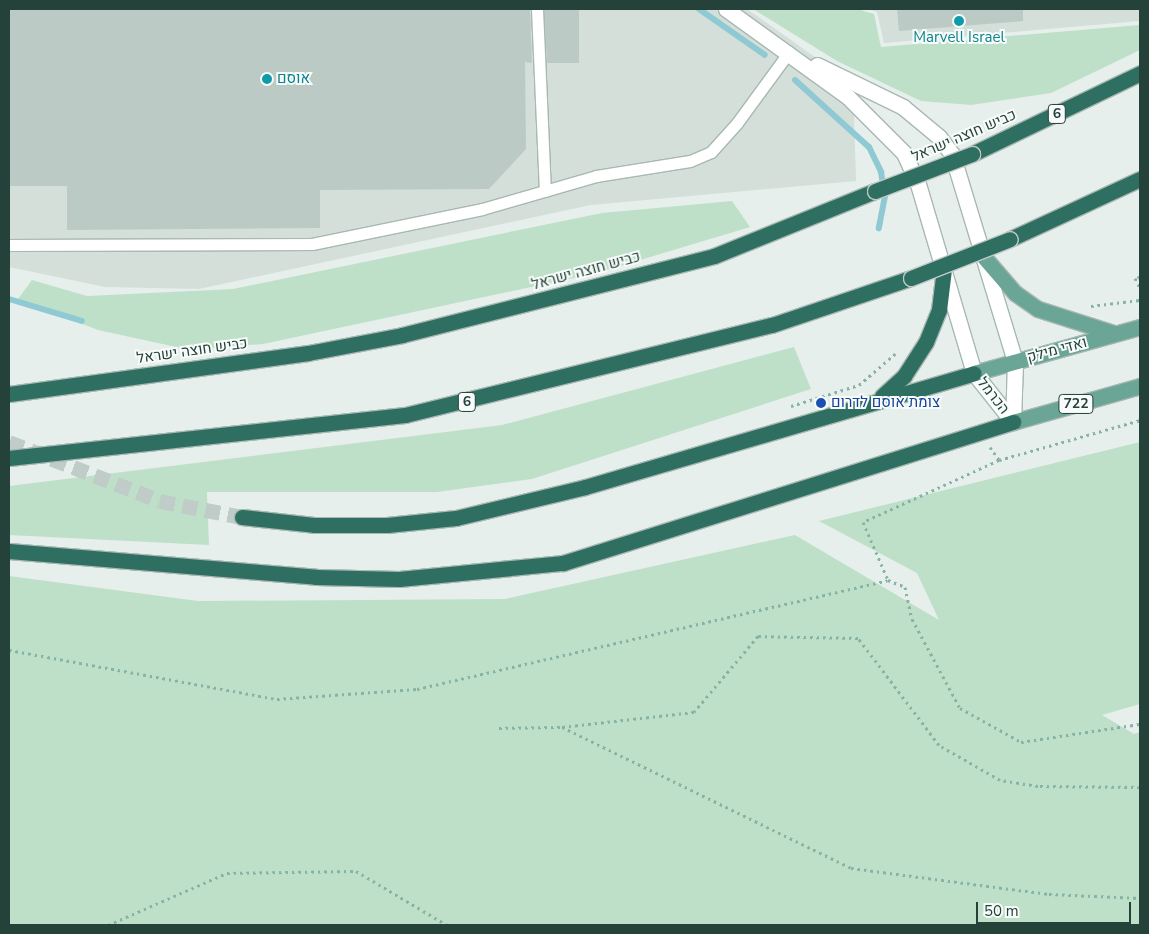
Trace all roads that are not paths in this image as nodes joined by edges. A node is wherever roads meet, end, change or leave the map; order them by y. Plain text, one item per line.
1 (537, 9) edge
2 (726, 9) edge
3 (789, 52) junction
4 (1140, 73) edge
5 (1140, 179) edge
6 (545, 191) junction
7 (9, 245) edge
8 (983, 256) junction
9 (944, 272) junction
10 (1140, 327) edge
11 (1117, 334) junction
12 (1015, 362) junction
13 (974, 373) junction
14 (1140, 386) edge
15 (9, 394) edge
16 (875, 400) junction
17 (1012, 422) junction
18 (9, 458) edge
19 (242, 518) tunnel mouth
20 (9, 551) edge

1 - 6 lane
2 - 3 street, הכרמל
3 - 6 lane
3 - 8 street, הכרמל
3 - 9 street, הכרמל
4 - 15 highway, כביש חוצה ישראל / 6, bridge
5 - 18 highway, 6, bridge
6 - 7 lane
8 - 11 main road
8 - 12 street, הכרמל
9 - 13 street, הכרמל
9 - 16 highway
10 - 11 main road, ואדי מילק
11 - 12 main road, ואדי מילק
12 - 13 main road, ואדי מילק
12 - 17 street, הכרמל
13 - 16 highway
13 - 17 street, הכרמל
14 - 17 main road, 722
16 - 19 highway
17 - 20 highway

